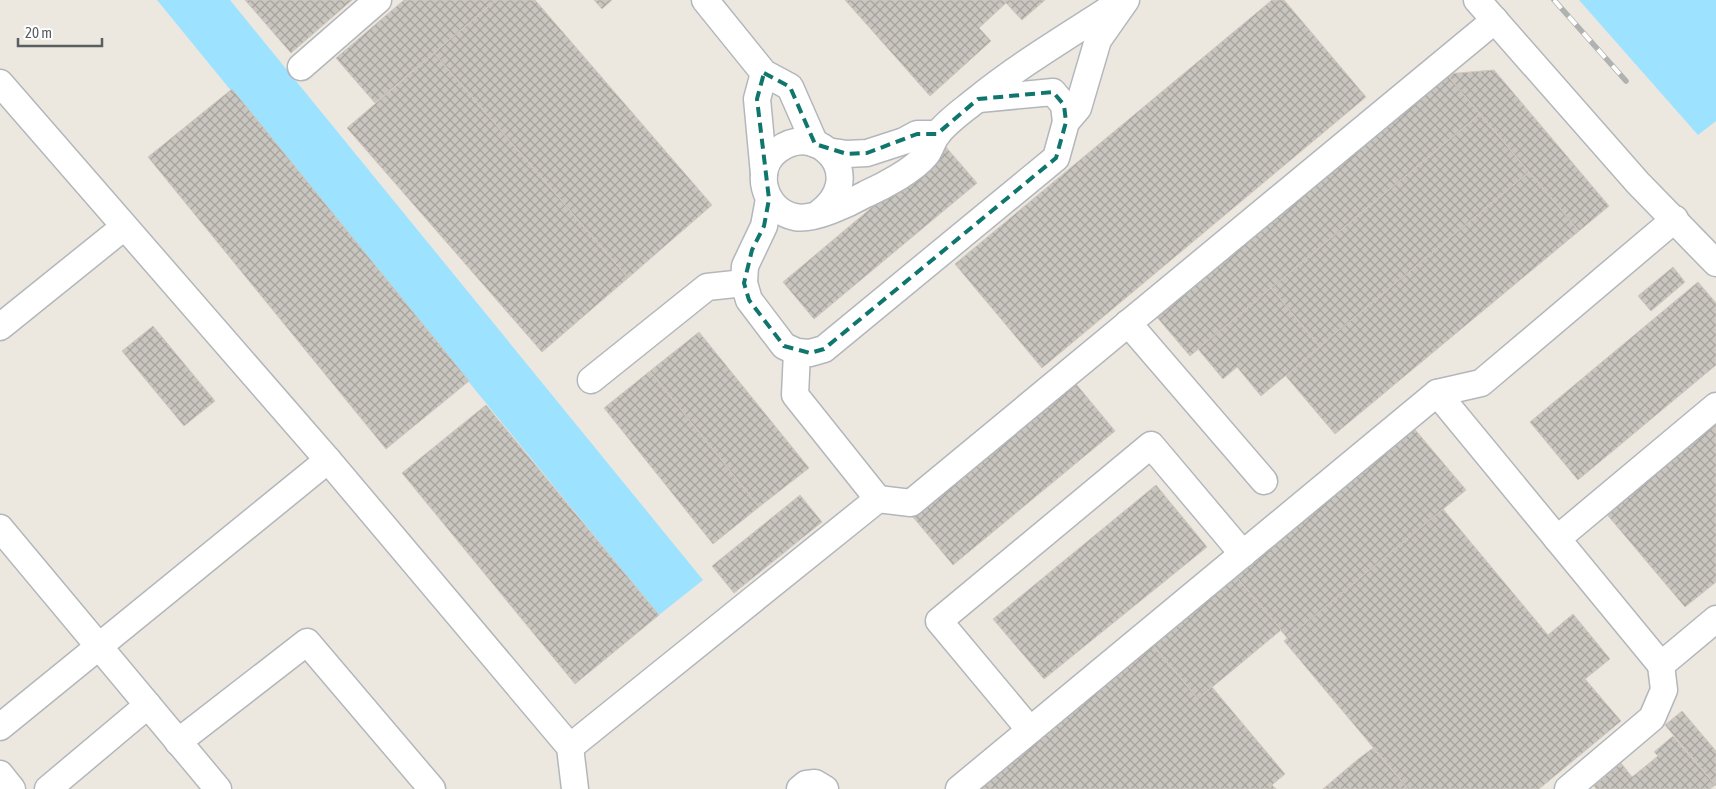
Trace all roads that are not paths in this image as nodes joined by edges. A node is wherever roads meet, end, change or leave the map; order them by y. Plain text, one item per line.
1 (378, 0) edge
2 (705, 0) edge
3 (1125, 0) edge
4 (1477, 0) edge
5 (1495, 20) junction
6 (301, 67) dead end
7 (764, 73) junction
8 (0, 83) edge
9 (978, 99) junction
10 (1066, 122) junction
11 (937, 134) junction
12 (821, 147) junction
13 (766, 186) junction
14 (818, 214) junction
15 (1675, 218) junction
16 (124, 227) junction
17 (1716, 263) edge
18 (744, 283) junction
19 (1128, 323) junction
20 (0, 326) edge
21 (796, 352) junction
22 (591, 380) dead end
23 (1437, 393) junction
24 (1716, 406) edge
25 (328, 460) junction
26 (1264, 482) dead end
27 (878, 499) junction
28 (0, 528) edge
29 (1556, 539) junction
30 (1243, 554) junction
31 (1716, 619) edge
32 (98, 647) junction
33 (1661, 666) junction
34 (148, 705) junction
35 (0, 727) edge
36 (1030, 730) junction
37 (178, 742) junction
38 (570, 747) junction
39 (0, 774) edge
40 (12, 789) edge
41 (48, 789) edge
42 (218, 789) edge
43 (432, 789) edge
44 (575, 789) edge
45 (800, 789) edge
46 (825, 789) edge
47 (959, 789) edge
48 (1568, 789) edge

1 - 6 street
2 - 7 street
3 - 9 street
3 - 10 street
4 - 5 street
5 - 15 street
5 - 19 street
7 - 12 street
7 - 13 street
8 - 16 street
9 - 10 street
9 - 11 street
10 - 21 street
11 - 12 street
11 - 14 street
12 - 13 street
12 - 14 street
13 - 14 street
13 - 18 street
15 - 17 street
15 - 23 street
16 - 20 street
16 - 25 street
18 - 21 street
18 - 22 street
19 - 26 street
19 - 27 street
21 - 27 street
23 - 29 street
23 - 30 street
24 - 29 street
25 - 32 street
25 - 38 street
27 - 38 street
28 - 32 street
29 - 33 street
30 - 36 street
30 - 36 street
31 - 33 street
32 - 34 street
32 - 35 street
33 - 48 street
34 - 37 street
34 - 41 street
36 - 47 street
37 - 42 street
37 - 43 street
38 - 44 street
39 - 40 street
45 - 46 street

